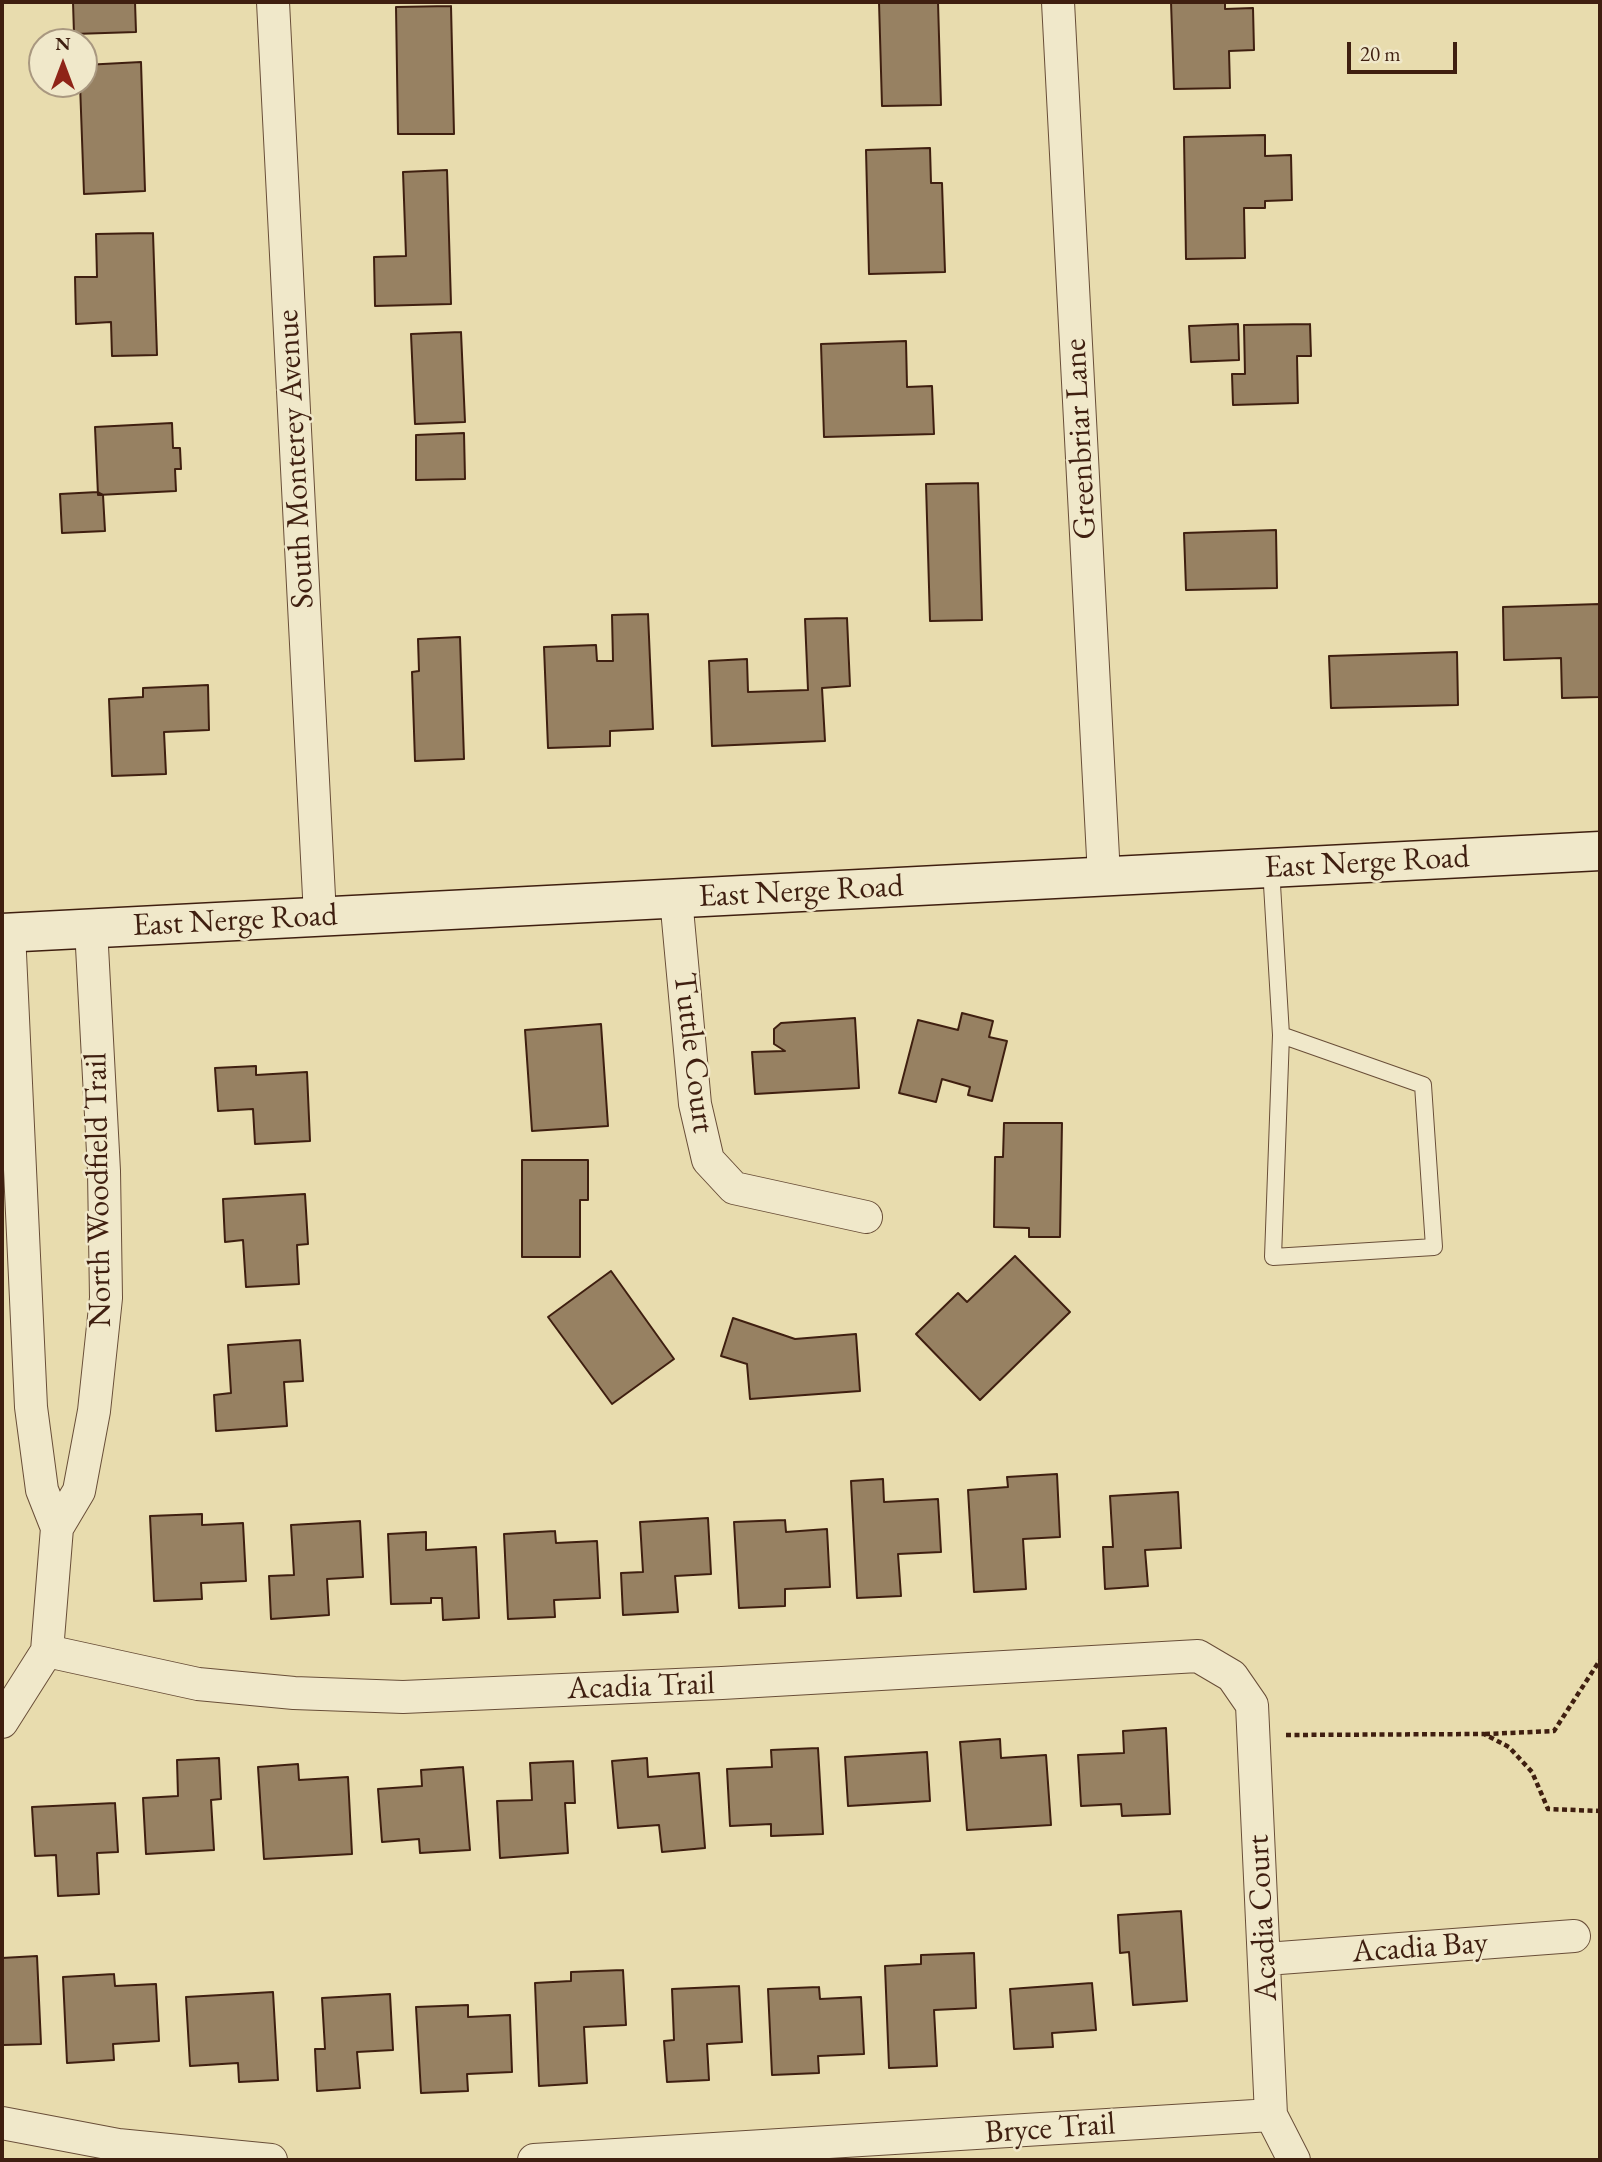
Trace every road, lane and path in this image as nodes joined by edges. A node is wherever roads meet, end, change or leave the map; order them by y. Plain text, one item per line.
1 (273, 2) edge
2 (1058, 2) edge
3 (1600, 851) edge
4 (1271, 868) junction
5 (1104, 876) junction
6 (676, 898) junction
7 (320, 916) junction
8 (91, 928) junction
9 (6, 932) edge
10 (1281, 1035) junction
11 (866, 1217) dead end
12 (57, 1528) junction
13 (47, 1651) junction
14 (1600, 1660) edge
15 (1232, 1676) joint
16 (2, 1722) edge
17 (1254, 1734) junction
18 (1484, 1734) junction
19 (1600, 1811) edge
20 (1574, 1936) dead end
21 (1266, 1959) junction
22 (1271, 2115) junction
23 (2, 2123) edge
24 (271, 2160) edge
25 (534, 2160) edge
26 (1294, 2160) edge

1 - 7 street, South Monterey Avenue
2 - 5 street, Greenbriar Lane
3 - 4 main road, East Nerge Road
4 - 5 main road, East Nerge Road
4 - 10 lane
5 - 6 main road, East Nerge Road
6 - 7 main road, East Nerge Road
6 - 11 street, Tuttle Court
7 - 8 main road, East Nerge Road
8 - 9 main road, East Nerge Road
8 - 12 street, North Woodfield Trail
9 - 12 street, North Woodfield Trail
10 - 10 lane
12 - 13 street, North Woodfield Trail
13 - 15 street, Acadia Trail
13 - 16 street, North Woodfield Trail
14 - 18 path
15 - 17 street, Acadia Court
17 - 18 path
17 - 21 street, Acadia Court
18 - 19 path
20 - 21 street, Acadia Bay
21 - 22 street, Acadia Court
22 - 25 street, Bryce Trail
22 - 26 street, Acadia Court
23 - 24 street

